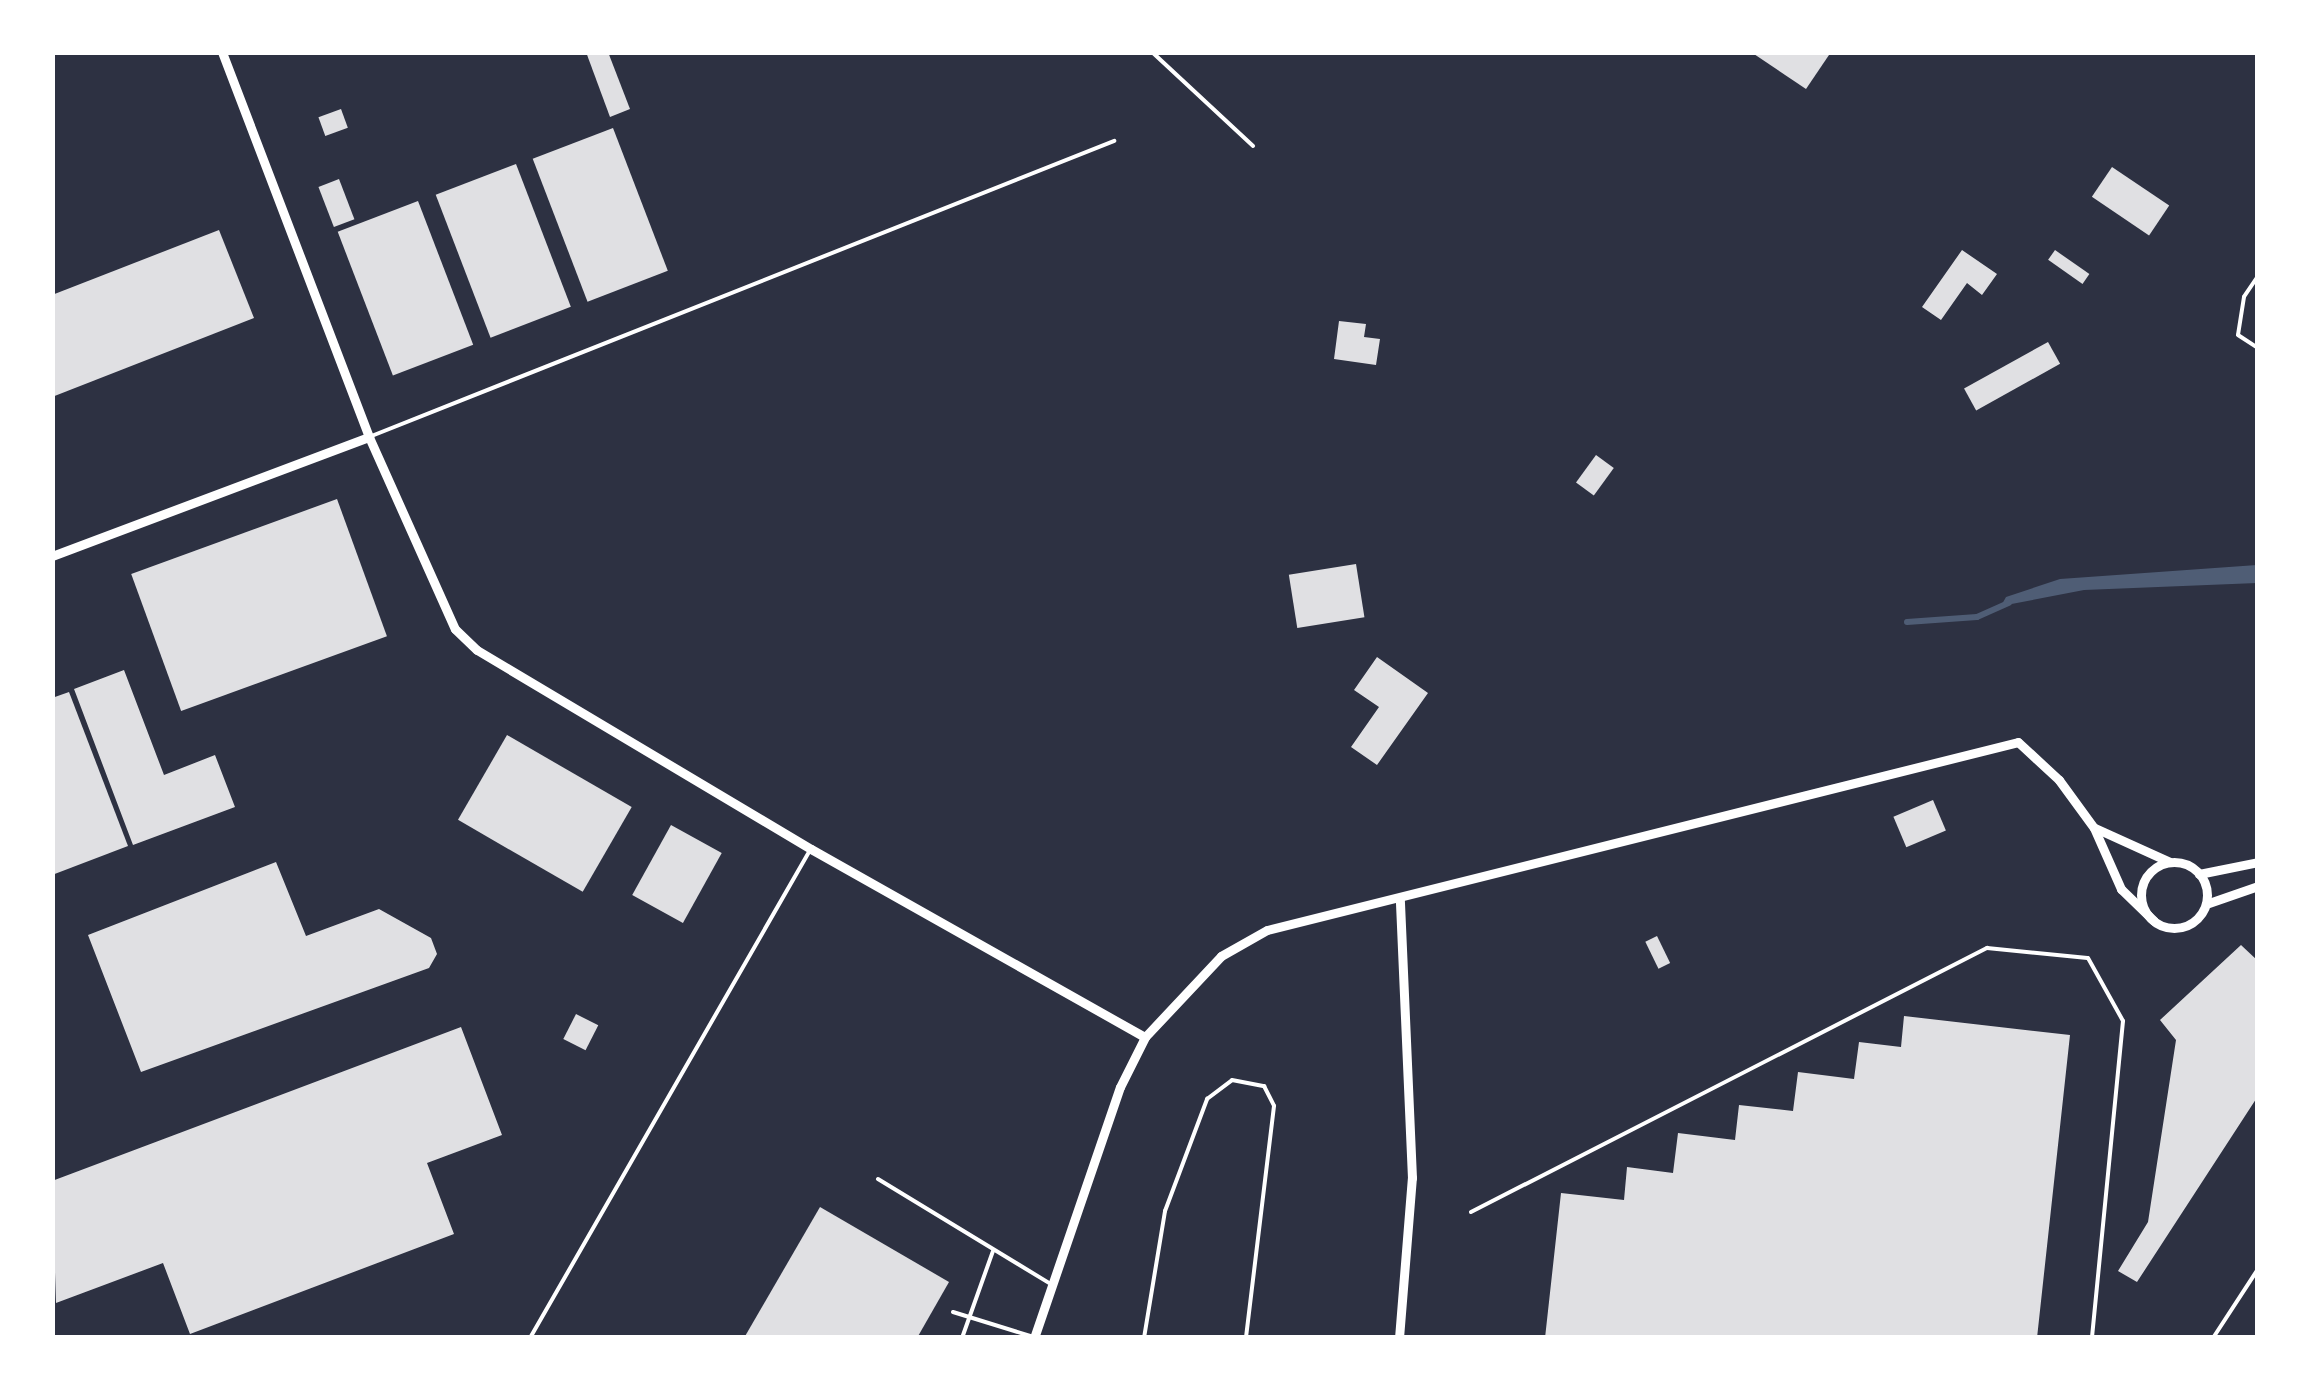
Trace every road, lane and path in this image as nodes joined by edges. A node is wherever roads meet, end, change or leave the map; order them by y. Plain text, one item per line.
1 (222, 52) edge
2 (1152, 52) edge
3 (1114, 140) dead end
4 (1254, 146) dead end
5 (2258, 276) edge
6 (2258, 348) edge
7 (369, 436) junction
8 (52, 556) edge
9 (2094, 828) junction
10 (810, 849) junction
11 (2170, 862) junction
12 (2258, 862) edge
13 (2199, 874) junction
14 (2258, 886) edge
15 (1400, 898) junction
16 (2206, 904) junction
17 (2154, 920) junction
18 (1145, 1037) junction
19 (878, 1180) dead end
20 (1472, 1212) dead end
21 (994, 1251) junction
22 (2258, 1269) edge
23 (1049, 1283) junction
24 (952, 1312) dead end
25 (969, 1318) junction
26 (1034, 1337) edge
27 (530, 1338) edge
28 (962, 1338) edge
29 (1144, 1338) edge
30 (1246, 1338) edge
31 (1399, 1338) edge
32 (2092, 1338) edge
33 (2213, 1338) edge

1 - 7 street
2 - 4 lane
3 - 7 lane
5 - 6 lane
7 - 8 street
7 - 10 street
9 - 11 street
9 - 15 street
9 - 17 street
10 - 18 street
10 - 27 lane
11 - 13 street
11 - 17 street
12 - 13 street
13 - 16 street
14 - 16 street
15 - 18 street
15 - 31 street
16 - 17 street
18 - 23 street
19 - 21 lane
20 - 32 lane
21 - 23 lane
21 - 25 lane
22 - 33 lane
23 - 26 street
24 - 25 lane
25 - 26 lane
25 - 28 lane
29 - 30 lane

